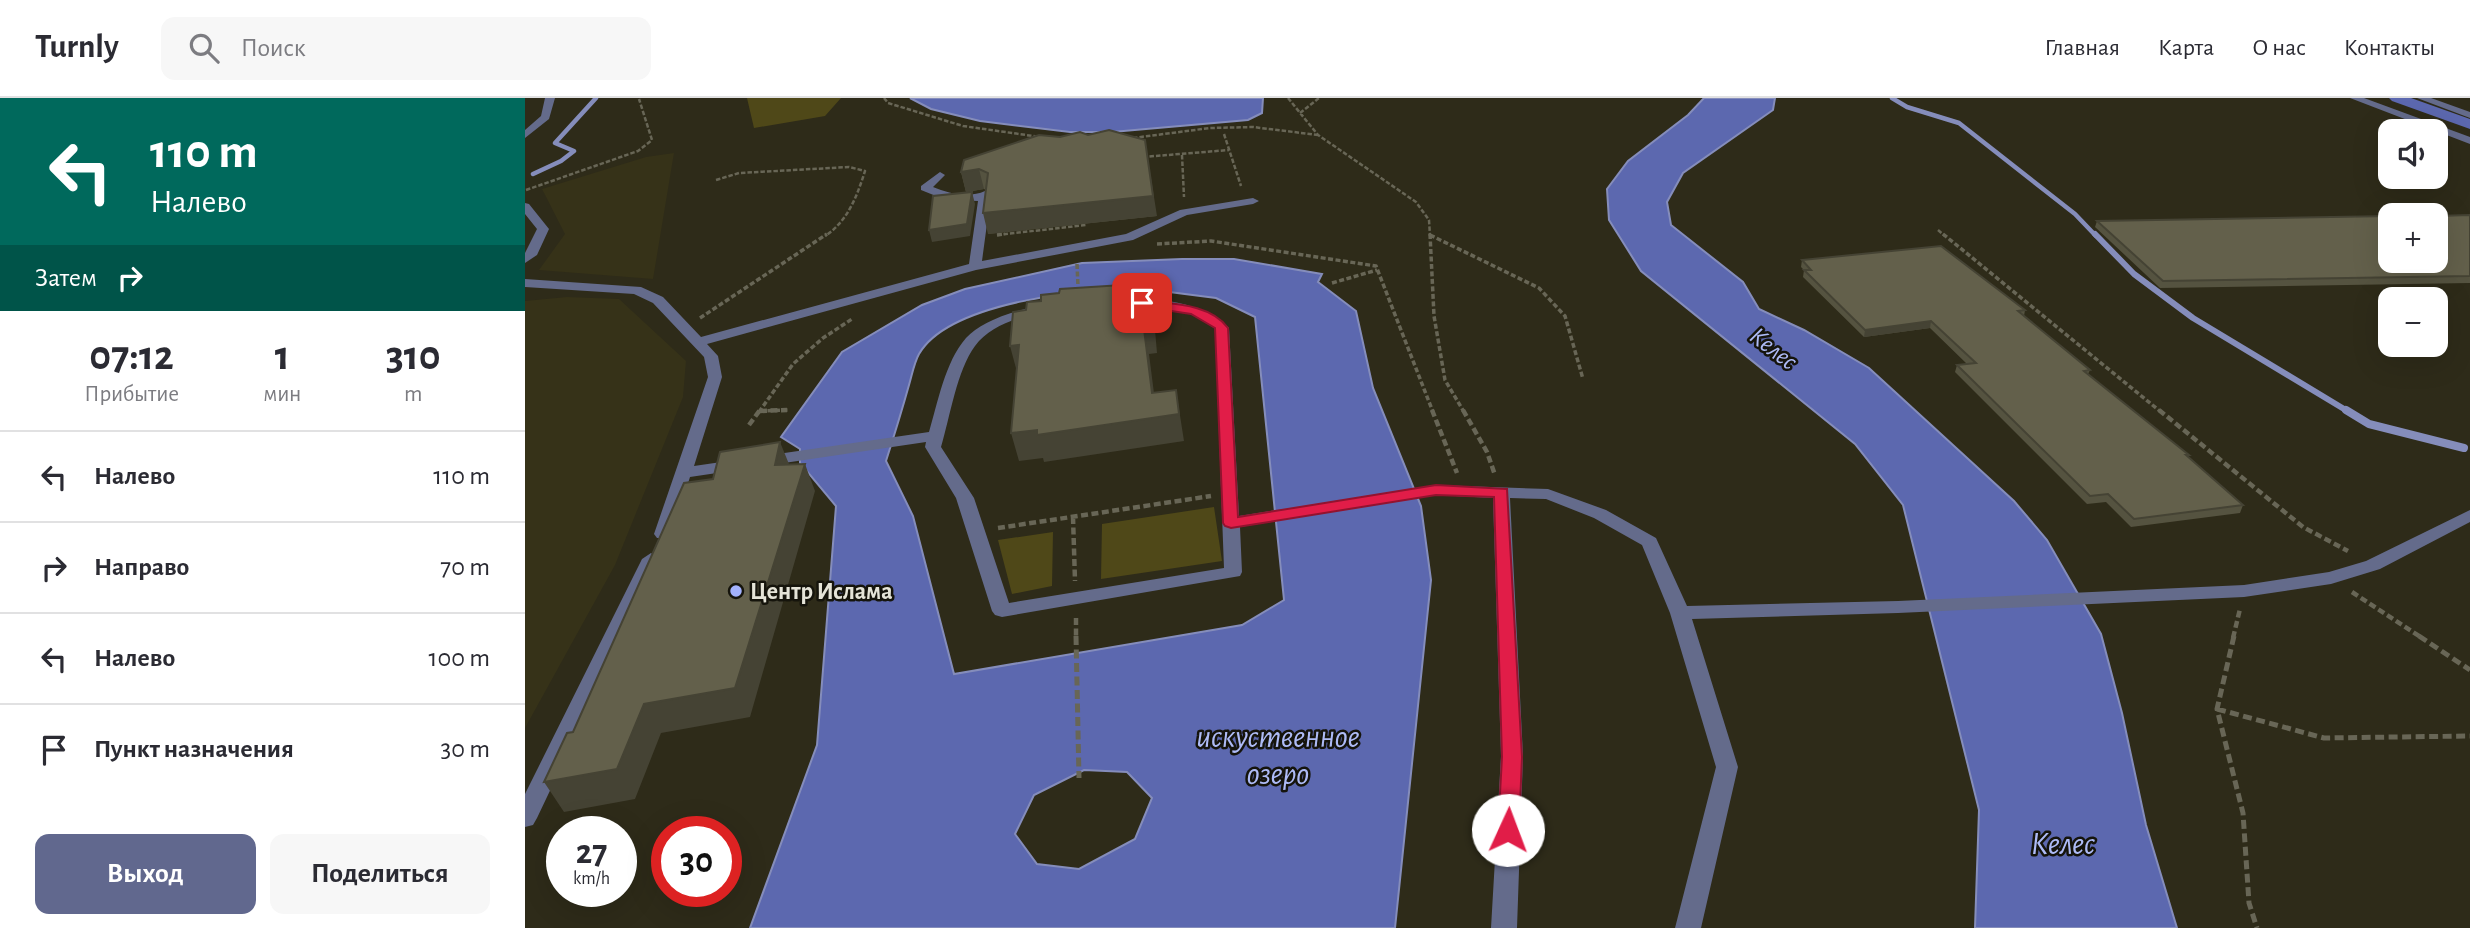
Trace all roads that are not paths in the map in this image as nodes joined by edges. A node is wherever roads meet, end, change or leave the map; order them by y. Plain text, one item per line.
1 (550, 98) edge
2 (2355, 98) edge
3 (2422, 98) edge
4 (2470, 115) edge
5 (525, 135) edge
6 (2470, 141) edge
7 (940, 175) dead end
8 (1249, 201) road end
9 (525, 206) edge
10 (525, 259) edge
11 (975, 266) junction
12 (525, 283) edge
13 (697, 342) junction
14 (936, 436) junction
15 (683, 473) junction
16 (1501, 493) junction
17 (2470, 516) edge
18 (1231, 523) junction
19 (1680, 613) junction
20 (525, 818) edge
21 (1504, 928) edge
22 (1688, 928) edge

1 - 5 street
2 - 6 street
3 - 4 street
7 - 11 street
8 - 11 street
9 - 10 street
11 - 13 street
12 - 13 street
13 - 15 street
14 - 15 street
14 - 18 street
14 - 18 street
15 - 20 street
16 - 18 street
16 - 19 street
16 - 21 street
17 - 19 street
19 - 22 street

